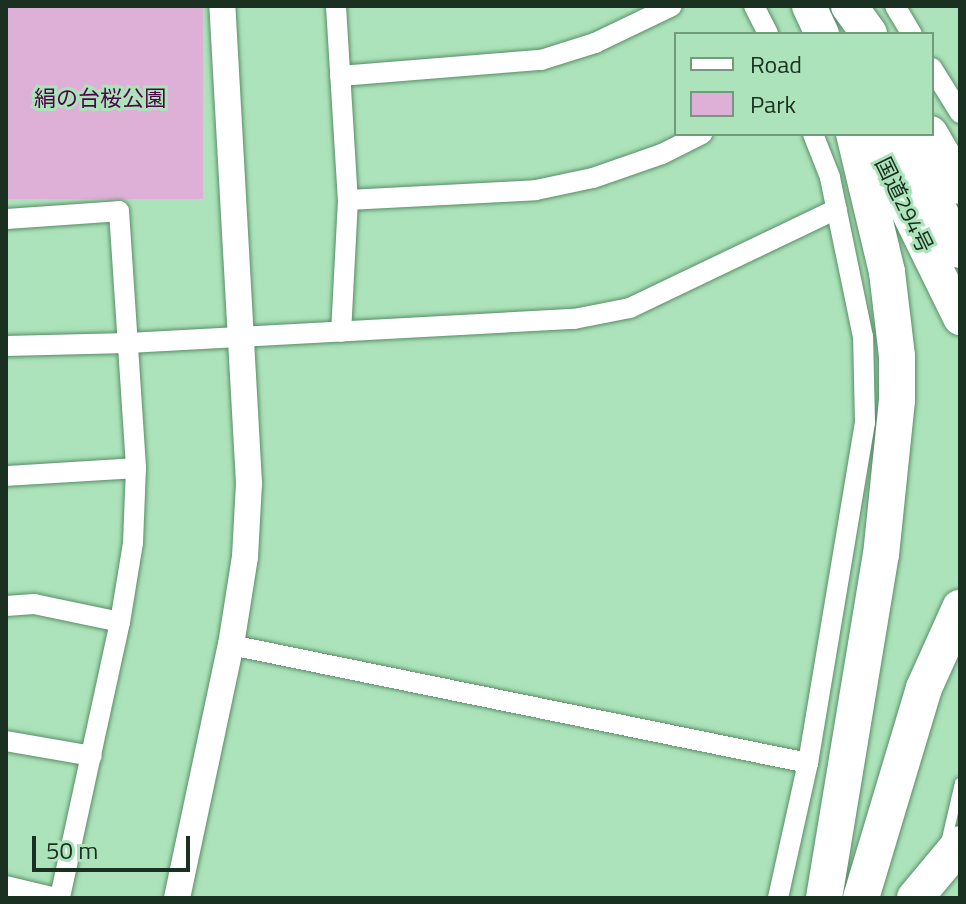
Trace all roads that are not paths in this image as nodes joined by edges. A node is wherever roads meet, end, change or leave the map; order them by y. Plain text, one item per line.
1 (222, 6) edge
2 (336, 6) edge
3 (672, 6) edge
4 (754, 6) edge
5 (809, 6) edge
6 (847, 6) edge
7 (895, 6) edge
8 (767, 32) edge
9 (821, 32) edge
10 (856, 32) edge
11 (867, 32) edge
12 (911, 32) edge
13 (934, 71) edge
14 (340, 76) junction
15 (960, 113) edge
16 (698, 136) edge
17 (814, 136) edge
18 (854, 136) edge
19 (871, 136) edge
20 (904, 136) edge
21 (931, 136) edge
22 (960, 186) edge
23 (348, 200) junction
24 (837, 209) junction
25 (6, 219) edge
26 (960, 251) edge
27 (960, 318) edge
28 (341, 332) junction
29 (242, 335) junction
30 (128, 343) junction
31 (6, 346) edge
32 (136, 468) junction
33 (6, 476) edge
34 (6, 606) edge
35 (960, 608) edge
36 (120, 622) junction
37 (231, 645) junction
38 (6, 741) edge
39 (92, 756) junction
40 (808, 763) junction
41 (960, 783) edge
42 (952, 852) edge
43 (6, 886) edge
44 (58, 898) edge
45 (177, 898) edge
46 (778, 898) edge
47 (824, 898) edge
48 (861, 898) edge
49 (915, 898) edge

1 - 29 street
2 - 14 street
3 - 14 street
4 - 8 street
5 - 9 highway
6 - 10 highway
6 - 11 highway
7 - 12 street
13 - 15 street
14 - 23 street
16 - 23 street
17 - 24 street
18 - 47 highway
19 - 27 highway, 国道294号
20 - 26 highway, 国道294号
21 - 22 highway
23 - 28 street
24 - 28 street
24 - 40 street
25 - 30 street
28 - 29 street
29 - 30 street
29 - 37 street
30 - 31 street
30 - 32 street
32 - 33 street
32 - 36 street
34 - 36 street
35 - 48 highway
36 - 39 street
37 - 40 street
37 - 45 street
38 - 39 street
39 - 44 street
40 - 46 street
41 - 42 lane
42 - 49 highway
43 - 44 street

